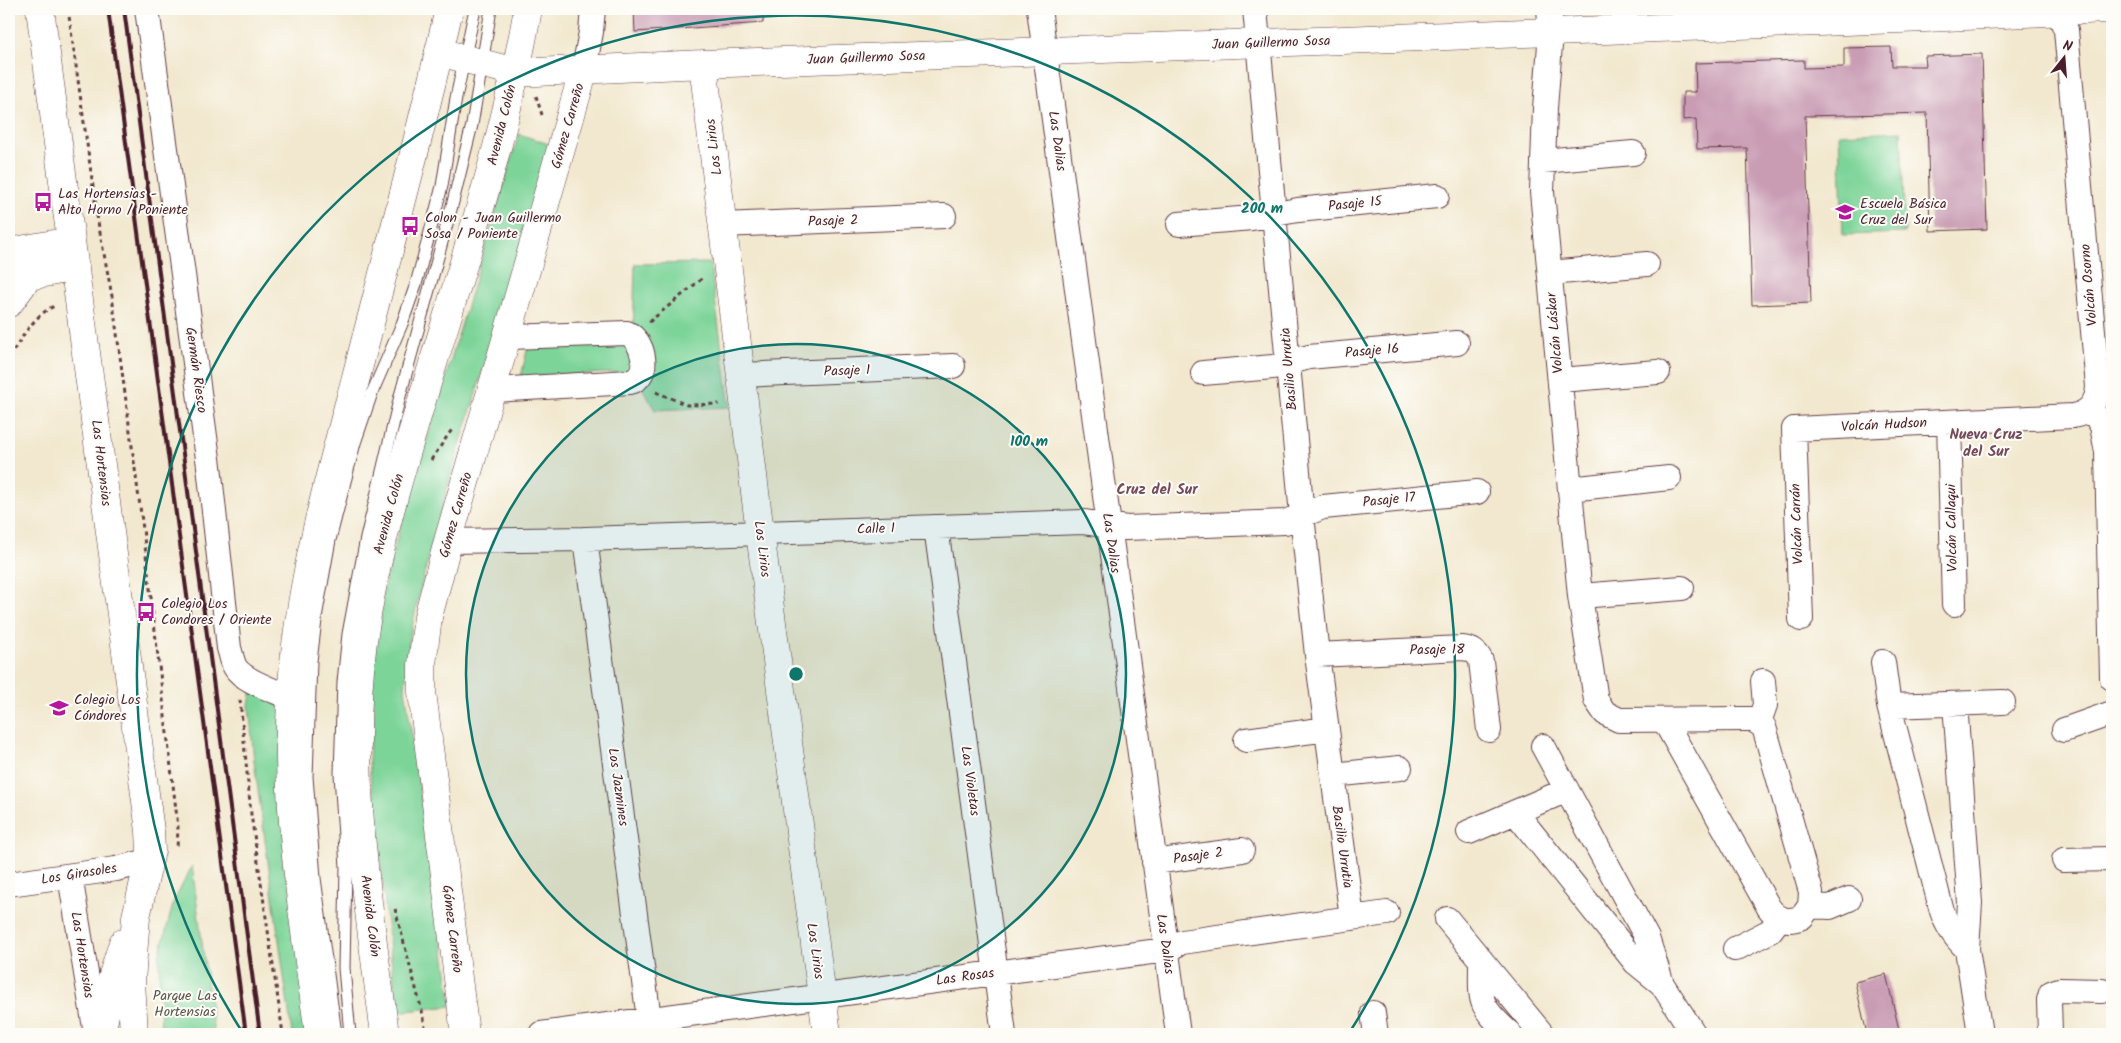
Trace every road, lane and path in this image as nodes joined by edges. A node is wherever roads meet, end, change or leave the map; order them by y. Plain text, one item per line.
1 (40, 9) edge
2 (68, 9) edge
3 (147, 9) edge
4 (449, 9) edge
5 (475, 9) edge
6 (491, 9) edge
7 (528, 9) edge
8 (593, 9) edge
9 (1039, 9) edge
10 (1255, 9) edge
11 (2105, 9) edge
12 (2058, 11) edge
13 (1881, 14) edge
14 (1717, 17) edge
15 (1550, 20) edge
16 (1258, 44) junction
17 (1045, 52) junction
18 (462, 58) junction
19 (703, 64) junction
20 (584, 69) junction
21 (515, 72) junction
22 (1633, 153) dead end
23 (1542, 161) junction
24 (1437, 196) dead end
25 (1274, 214) junction
26 (944, 216) dead end
27 (1179, 224) dead end
28 (723, 225) junction
29 (71, 241) junction
30 (9, 252) edge
31 (727, 258) junction
32 (1647, 264) dead end
33 (75, 268) junction
34 (1550, 273) junction
35 (19, 278) edge
36 (112, 296) dead end
37 (9, 303) edge
38 (508, 336) junction
39 (633, 336) junction
40 (1456, 343) dead end
41 (1288, 363) junction
42 (953, 366) dead end
43 (640, 368) junction
44 (1658, 372) dead end
45 (1203, 373) dead end
46 (741, 375) junction
47 (1560, 380) junction
48 (493, 390) junction
49 (745, 403) junction
50 (2091, 408) junction
51 (1949, 422) junction
52 (1794, 429) joint
53 (1669, 478) dead end
54 (1570, 489) junction
55 (1477, 492) dead end
56 (1302, 515) junction
57 (1109, 526) junction
58 (936, 527) junction
59 (760, 533) junction
60 (584, 539) junction
61 (448, 541) junction
62 (1682, 588) dead end
63 (1580, 596) junction
64 (1954, 604) dead end
65 (1801, 620) dead end
66 (1317, 655) junction
67 (1882, 662) dead end
68 (2112, 678) edge
69 (1763, 681) dead end
70 (291, 698) junction
71 (2003, 702) dead end
72 (1955, 704) junction
73 (1889, 706) junction
74 (240, 712) dead end
75 (2112, 714) edge
76 (1664, 720) junction
77 (1759, 722) junction
78 (1327, 730) junction
79 (1489, 730) dead end
80 (2064, 730) dead end
81 (1246, 740) dead end
82 (1543, 746) dead end
83 (1400, 768) dead end
84 (1333, 775) junction
85 (1567, 790) junction
86 (1515, 812) junction
87 (1469, 832) dead end
88 (1242, 850) dead end
89 (2112, 859) edge
90 (2064, 860) dead end
91 (149, 861) junction
92 (1154, 862) junction
93 (70, 876) junction
94 (9, 884) edge
95 (1849, 899) dead end
96 (1810, 906) junction
97 (1387, 913) dead end
98 (136, 917) junction
99 (1352, 918) junction
100 (1780, 918) junction
101 (1447, 919) dead end
102 (1735, 949) dead end
103 (1967, 949) junction
104 (1166, 950) junction
105 (1481, 960) junction
106 (996, 973) junction
107 (1662, 984) junction
108 (2102, 991) dead end
109 (822, 996) junction
110 (650, 1027) edge
111 (96, 1034) edge
112 (101, 1034) edge
113 (134, 1034) edge
114 (283, 1034) edge
115 (319, 1034) edge
116 (336, 1034) edge
117 (350, 1034) edge
118 (385, 1034) edge
119 (465, 1034) edge
120 (541, 1034) edge
121 (826, 1034) edge
122 (1004, 1034) edge
123 (1178, 1034) edge
124 (1510, 1034) edge
125 (1542, 1034) edge
126 (1694, 1034) edge
127 (1980, 1034) edge
128 (2050, 1034) edge

1 - 29 street, Las Hortensias
2 - 36 path
3 - 70 street, Germán Riesco
4 - 18 street
5 - 18 lane
6 - 18 lane
7 - 21 street, Avenida Colón
8 - 20 street, Gómez Carreño
9 - 17 street, Las Dalias
10 - 16 street, Basilio Urrutia
11 - 12 street, Juan Guillermo Sosa
12 - 13 street, Juan Guillermo Sosa
12 - 50 street, Volcán Osorno
13 - 14 street, Juan Guillermo Sosa
14 - 15 street, Juan Guillermo Sosa
15 - 16 street, Juan Guillermo Sosa
15 - 23 street, Volcán Láskar
16 - 17 street, Juan Guillermo Sosa
16 - 25 street, Basilio Urrutia
17 - 19 street, Juan Guillermo Sosa
17 - 57 street, Las Dalias
18 - 21 street, Juan Guillermo Sosa
18 - 70 street
18 - 116 lane
18 - 117 lane
19 - 20 street, Juan Guillermo Sosa
19 - 28 street, Los Lirios
20 - 21 street, Juan Guillermo Sosa
20 - 38 street, Gómez Carreño
21 - 118 street, Avenida Colón
22 - 23 street
23 - 34 street, Volcán Láskar
24 - 25 street, Pasaje 15
25 - 27 street, Pasaje 15
25 - 41 street, Basilio Urrutia
26 - 28 street, Pasaje 2
28 - 31 street, Los Lirios
29 - 30 street
29 - 33 street, Las Hortensias
31 - 39 path
31 - 46 street, Los Lirios
32 - 34 street
33 - 35 street
33 - 91 street, Las Hortensias
34 - 47 street, Volcán Láskar
35 - 37 street
38 - 39 street
38 - 48 street, Gómez Carreño
39 - 43 street
40 - 41 street, Pasaje 16
41 - 45 street, Pasaje 16
41 - 56 street, Basilio Urrutia
42 - 46 street, Pasaje 1
43 - 48 street
43 - 49 path
44 - 47 street
46 - 49 street, Los Lirios
47 - 54 street, Volcán Láskar
48 - 61 street, Gómez Carreño
49 - 59 street, Los Lirios
50 - 51 street, Volcán Hudson
50 - 68 street
51 - 52 street, Volcán Hudson
51 - 64 street, Volcán Callaqui
52 - 65 street, Volcán Carrán
53 - 54 street
54 - 63 street, Volcán Láskar
55 - 56 street, Pasaje 17
56 - 57 street, Calle 1
56 - 66 street, Basilio Urrutia
57 - 58 street, Calle 1
57 - 92 street, Las Dalias
58 - 59 street, Calle 1
58 - 106 street, Las Violetas
59 - 60 street, Calle 1
59 - 109 street, Los Lirios
60 - 61 street, Calle 1
60 - 110 street, Los Jazmines
61 - 119 street, Gómez Carreño
62 - 63 street
63 - 76 street, Volcán Láskar
66 - 78 street, Basilio Urrutia
66 - 79 street, Pasaje 18
67 - 73 street
69 - 77 street
70 - 115 street
71 - 72 street
72 - 73 street
72 - 103 street
73 - 103 street
74 - 114 path
75 - 80 street
76 - 77 street, Volcán Láskar
76 - 100 street
77 - 96 street
78 - 81 street
78 - 84 street, Basilio Urrutia
82 - 85 street
83 - 84 street
84 - 99 street, Basilio Urrutia
85 - 86 street
85 - 107 street
86 - 87 street
86 - 107 street
88 - 92 street, Pasaje 2
89 - 90 street
91 - 93 street, Los Girasoles
91 - 98 street, Las Hortensias
92 - 104 street, Las Dalias
93 - 94 street, Los Girasoles
93 - 111 street, Las Hortensias
95 - 96 street
96 - 100 street
97 - 99 street, Las Rosas
98 - 112 street, Las Hortensias
98 - 113 street, Las Hortensias
99 - 104 street, Las Rosas
100 - 102 street
101 - 105 street
103 - 127 street
104 - 106 street, Las Rosas
104 - 123 street, Las Dalias
105 - 124 street
105 - 125 street
106 - 109 street, Las Rosas
106 - 122 street, Las Violetas
107 - 126 street
108 - 128 street
109 - 110 street, Las Rosas
109 - 121 street, Los Lirios
110 - 120 street, Las Rosas

